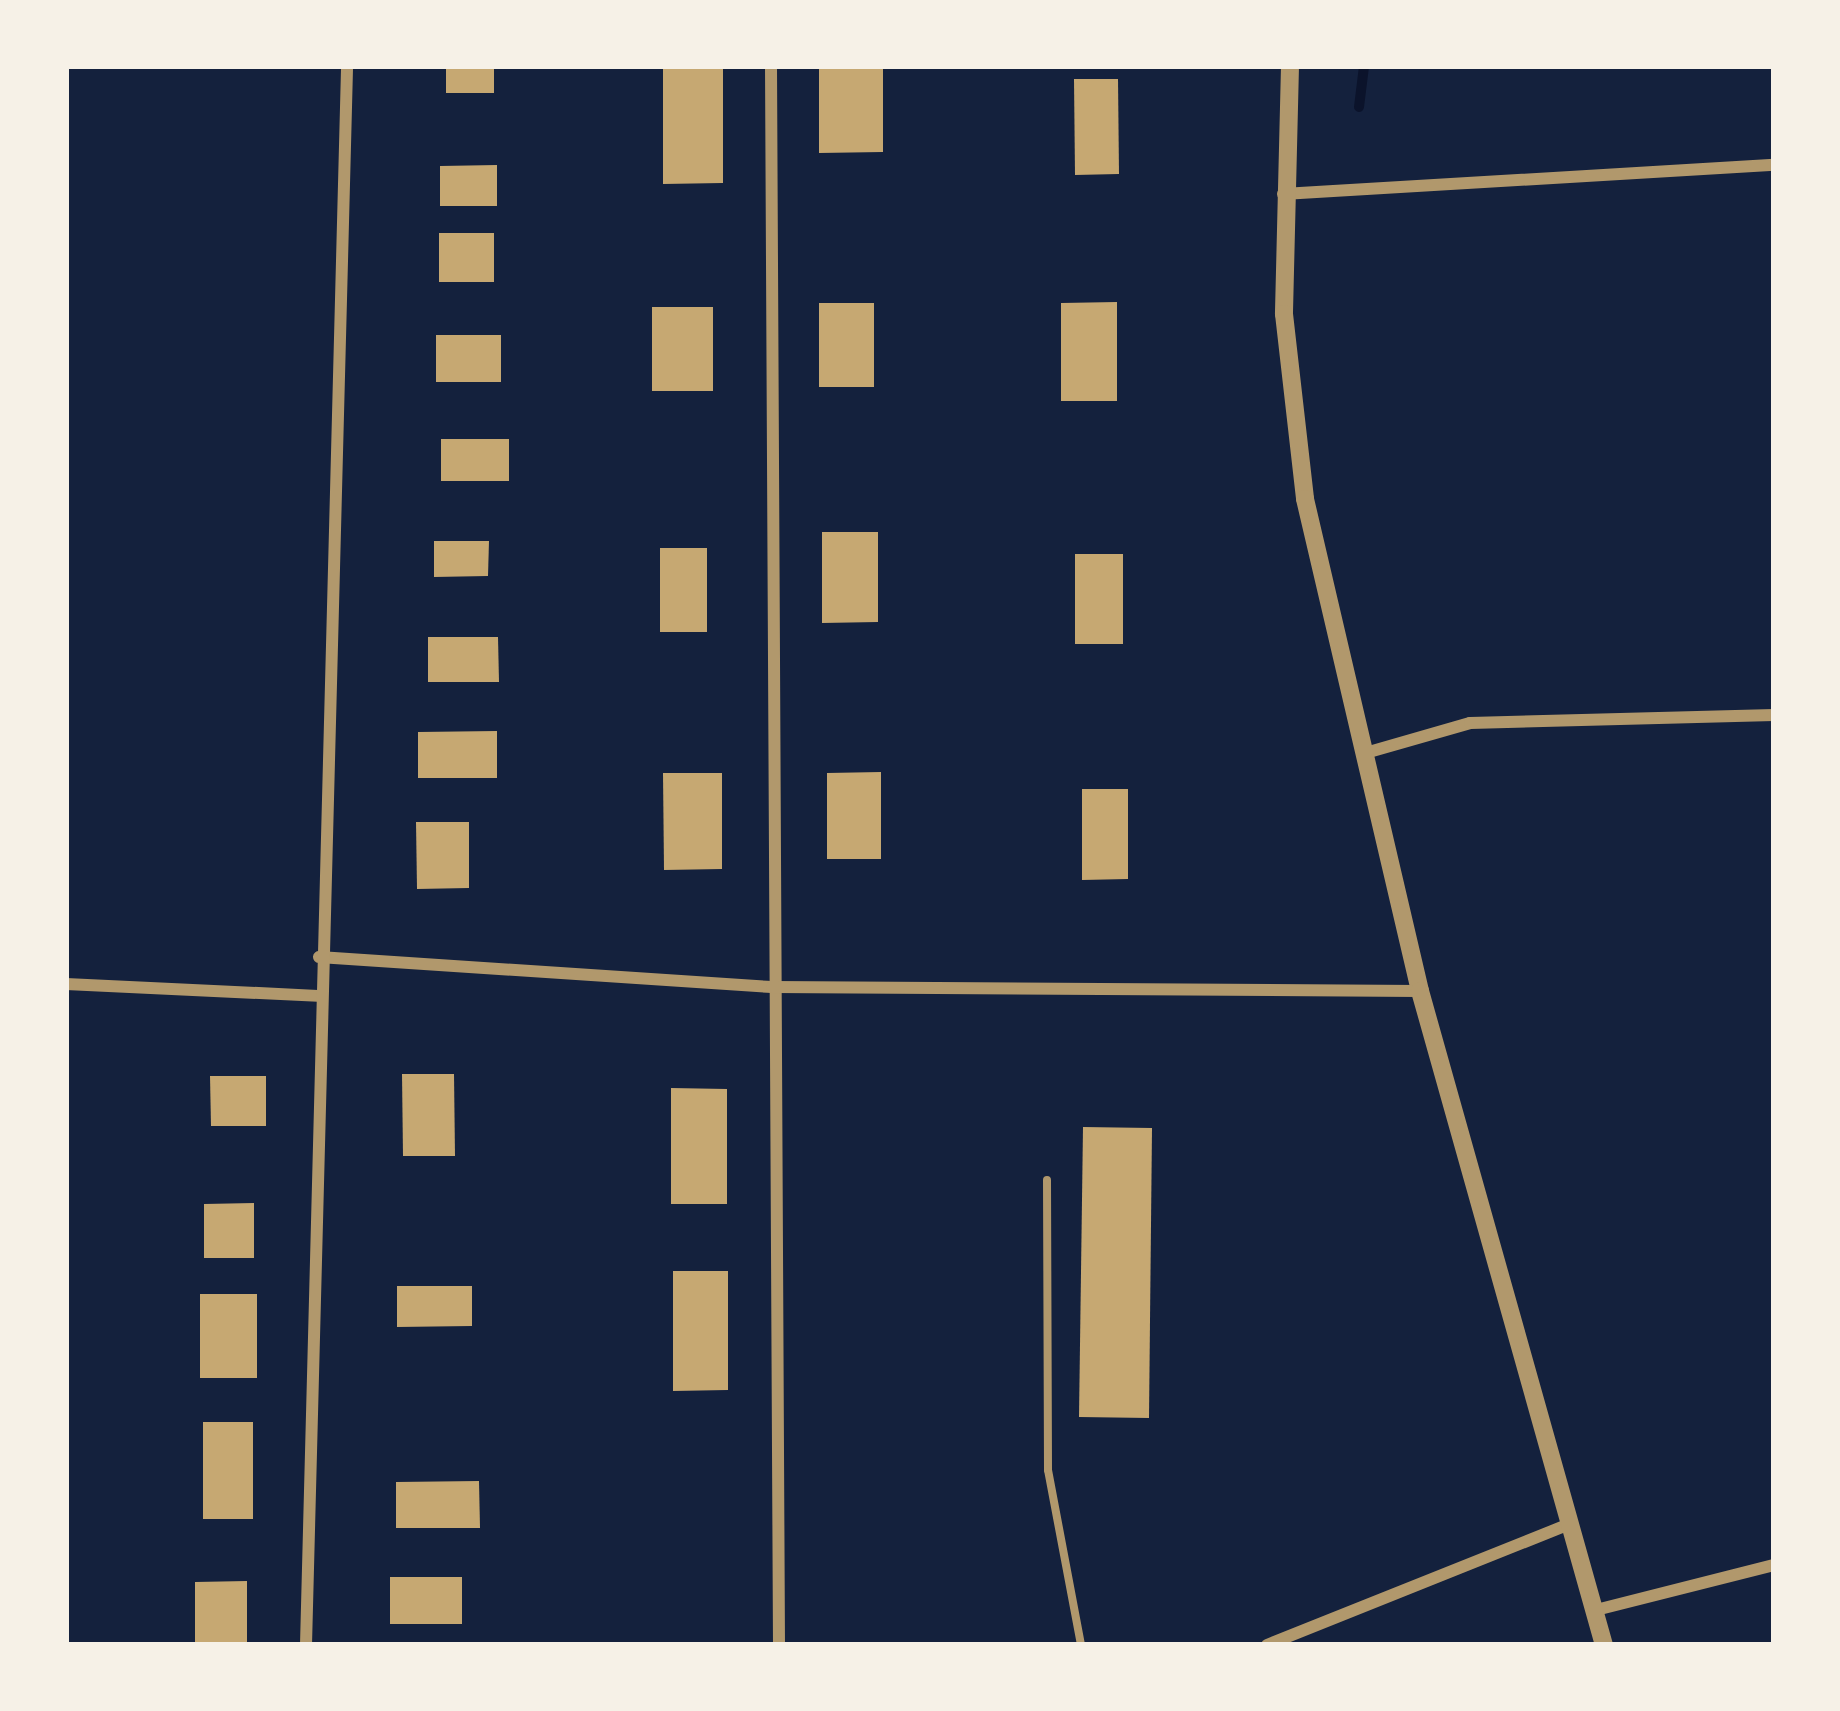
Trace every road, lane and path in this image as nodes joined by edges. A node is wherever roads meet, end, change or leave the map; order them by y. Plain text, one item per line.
1 (347, 66) edge
2 (771, 66) edge
3 (1290, 66) edge
4 (1774, 165) edge
5 (1282, 194) junction
6 (1774, 715) edge
7 (1362, 754) junction
8 (319, 957) junction
9 (66, 984) edge
10 (772, 987) junction
11 (1420, 991) junction
12 (318, 996) junction
13 (1047, 1180) dead end
14 (1572, 1523) junction
15 (1774, 1565) edge
16 (1596, 1610) junction
17 (306, 1645) edge
18 (779, 1645) edge
19 (1082, 1645) edge
20 (1268, 1645) edge
21 (1604, 1645) edge

1 - 8 street
2 - 10 street
3 - 5 street
4 - 5 street
5 - 7 street
6 - 7 street
7 - 11 street
8 - 10 street
8 - 12 street
9 - 12 street
10 - 11 street
10 - 18 street
11 - 14 street
12 - 17 street
13 - 19 lane
14 - 16 street
14 - 20 street
15 - 16 street
16 - 21 street

